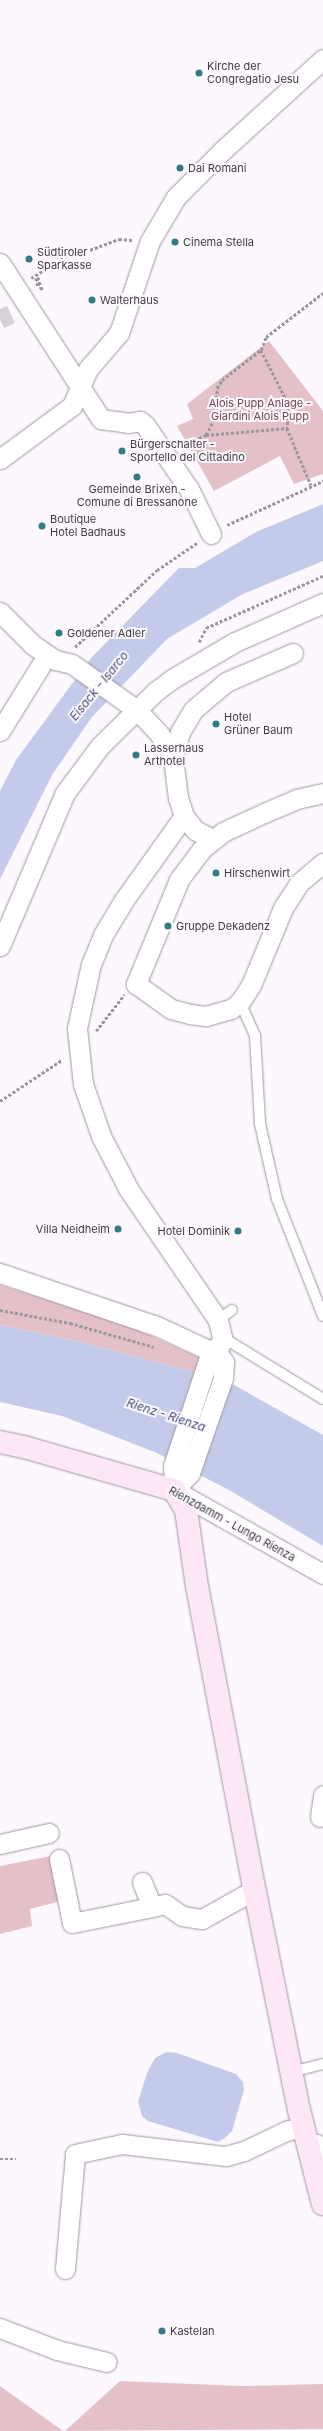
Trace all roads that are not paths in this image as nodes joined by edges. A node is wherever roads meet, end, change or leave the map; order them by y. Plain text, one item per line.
1 (323, 59) edge
2 (0, 263) edge
3 (78, 387) junction
4 (0, 459) edge
5 (208, 528) road end
6 (323, 603) edge
7 (0, 612) edge
8 (293, 653) dead end
9 (41, 665) dead end
10 (130, 705) junction
11 (0, 730) edge
12 (173, 758) junction
13 (323, 794) edge
14 (184, 816) junction
15 (212, 839) junction
16 (323, 863) edge
17 (0, 946) edge
18 (240, 1002) junction
19 (0, 1273) edge
20 (323, 1316) edge
21 (221, 1330) junction
22 (323, 1399) edge
23 (0, 1442) edge
24 (174, 1490) junction
25 (323, 1574) edge
26 (323, 1795) edge
27 (320, 1817) dead end
28 (49, 1833) dead end
29 (0, 1844) edge
30 (59, 1859) dead end
31 (142, 1882) dead end
32 (245, 1895) dead end
33 (152, 1907) junction
34 (323, 2064) edge
35 (291, 2072) junction
36 (311, 2141) edge
37 (323, 2204) edge
38 (65, 2269) dead end
39 (0, 2328) edge
40 (107, 2362) dead end

1 - 3 street
2 - 3 street
3 - 4 street
3 - 5 street
6 - 10 street
7 - 10 street
8 - 12 street
9 - 11 street
10 - 12 street
10 - 17 street
12 - 14 street
13 - 15 street
14 - 15 street
14 - 21 street
15 - 18 street
16 - 18 street
18 - 20 lane
19 - 21 street
21 - 22 lane
21 - 24 street
21 - 24 street
23 - 24 street, Rienzdamm - Lungo Rienza
24 - 25 street, Rienzdamm - Lungo Rienza
24 - 35 street
26 - 27 street
28 - 29 street
30 - 33 street
31 - 33 street
32 - 33 street
34 - 35 lane
35 - 36 street
36 - 37 street
36 - 38 street
39 - 40 street

